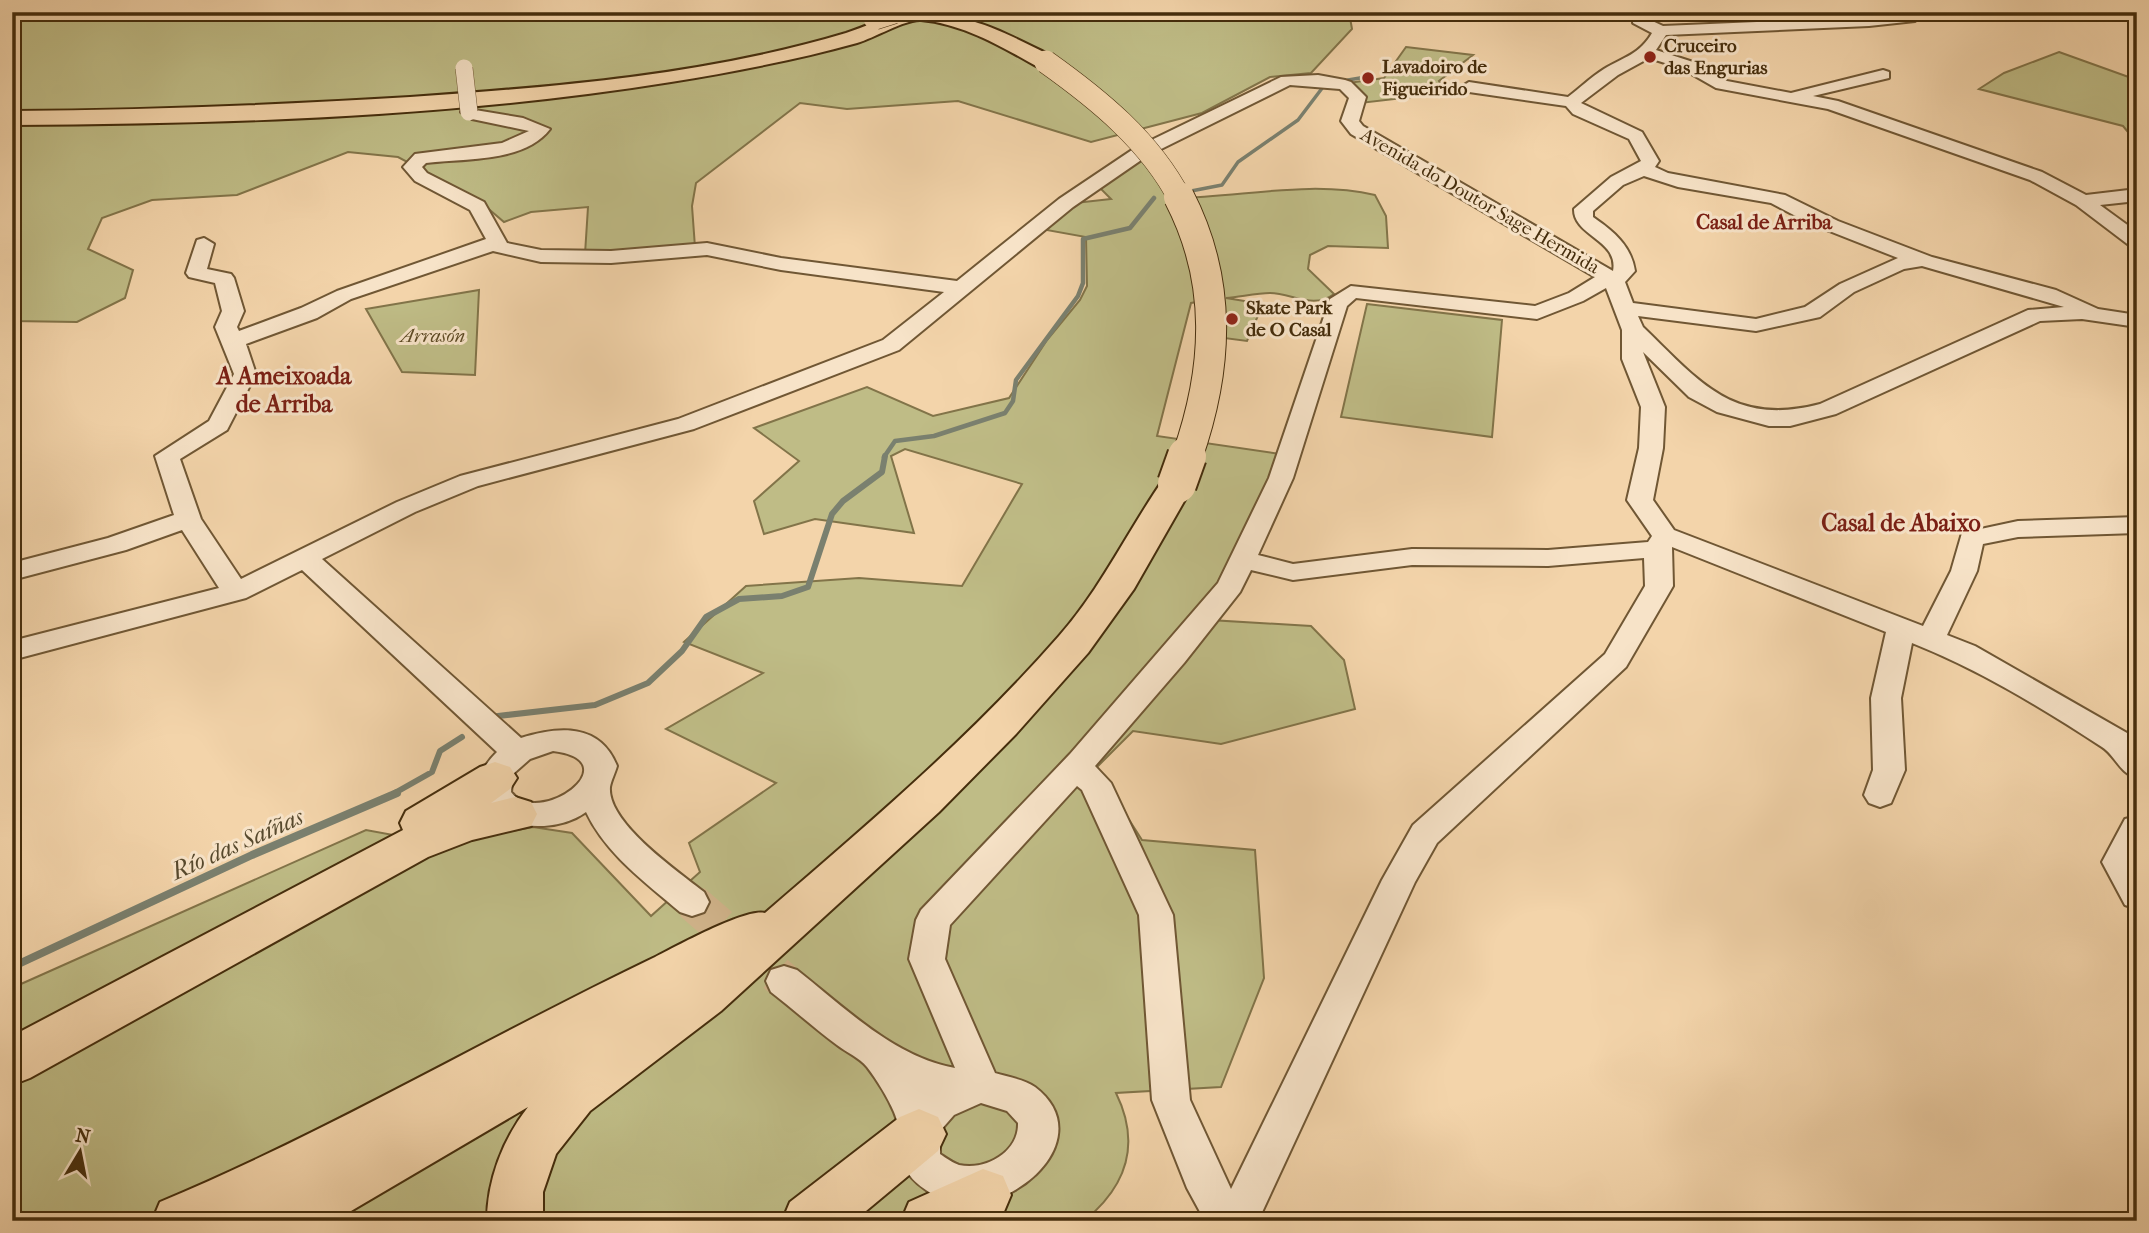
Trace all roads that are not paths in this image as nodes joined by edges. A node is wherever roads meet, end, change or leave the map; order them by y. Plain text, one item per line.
1 (1641, 12) edge
2 (1852, 12) edge
3 (1916, 12) edge
4 (904, 14) edge
5 (951, 17) edge
6 (1869, 22) junction
7 (1661, 31) junction
8 (770, 36) dead end
9 (1650, 53) junction
10 (464, 68) dead end
11 (1883, 75) dead end
12 (1469, 87) dead end
13 (1788, 97) junction
14 (1571, 102) junction
15 (471, 103) junction
16 (366, 106) junction
17 (12, 118) edge
18 (1644, 169) junction
19 (2137, 195) edge
20 (2083, 201) junction
21 (497, 242) junction
22 (2137, 242) edge
23 (204, 244) dead end
24 (1924, 261) junction
25 (962, 288) junction
26 (1620, 298) junction
27 (2097, 315) junction
28 (2137, 321) edge
29 (234, 341) junction
30 (188, 519) junction
31 (2137, 525) edge
32 (1661, 542) junction
33 (304, 557) junction
34 (1242, 559) junction
35 (12, 572) edge
36 (236, 592) junction
37 (1901, 629) junction
38 (1930, 640) junction
39 (12, 651) edge
40 (1076, 767) junction
41 (2137, 767) edge
42 (595, 788) junction
43 (520, 789) junction
44 (1880, 795) dead end
45 (2137, 828) edge
46 (622, 840) junction
47 (854, 862) junction
48 (2137, 896) edge
49 (692, 902) tunnel mouth
50 (764, 927) junction
51 (784, 981) tunnel mouth
52 (12, 1042) edge
53 (878, 1054) junction
54 (12, 1062) edge
55 (975, 1087) junction
56 (919, 1132) junction
57 (983, 1195) junction
58 (180, 1221) edge
59 (281, 1221) edge
60 (515, 1221) edge
61 (810, 1221) edge
62 (929, 1221) edge
63 (1228, 1221) edge
64 (1237, 1221) edge

1 - 7 street
2 - 6 street
3 - 6 street
4 - 5 highway
4 - 15 highway
4 - 16 highway
5 - 47 highway, bridge
6 - 7 street
7 - 9 street
8 - 15 highway
9 - 13 street
9 - 14 street
10 - 15 street, bridge
11 - 13 street
12 - 14 street
13 - 20 street
14 - 18 street
15 - 16 highway
15 - 21 street
16 - 17 highway
18 - 24 street
18 - 26 street
19 - 20 street
20 - 22 street
21 - 25 street
21 - 29 street
23 - 29 street
24 - 26 street
24 - 27 street
25 - 26 street, Avenida do Doutor Sage Hermida
25 - 33 street
26 - 27 street, Avenida do Doutor Sage Hermida
26 - 32 street
26 - 34 street
27 - 28 street, Avenida do Doutor Sage Hermida
29 - 30 street
30 - 35 street
30 - 36 street
31 - 38 street
32 - 34 street
32 - 37 street
32 - 64 street
33 - 36 street
33 - 43 street
34 - 40 street
36 - 39 street
37 - 38 street
37 - 44 street
38 - 41 street
40 - 55 street
40 - 63 street
42 - 43 street
42 - 43 street
42 - 46 street
43 - 46 street
43 - 52 highway
43 - 54 highway
45 - 48 street
46 - 49 street
47 - 50 highway
47 - 60 highway
50 - 58 highway
50 - 59 highway
51 - 53 street
53 - 55 street
53 - 56 street
55 - 56 street
55 - 57 street
56 - 57 street
56 - 61 highway
57 - 62 highway

